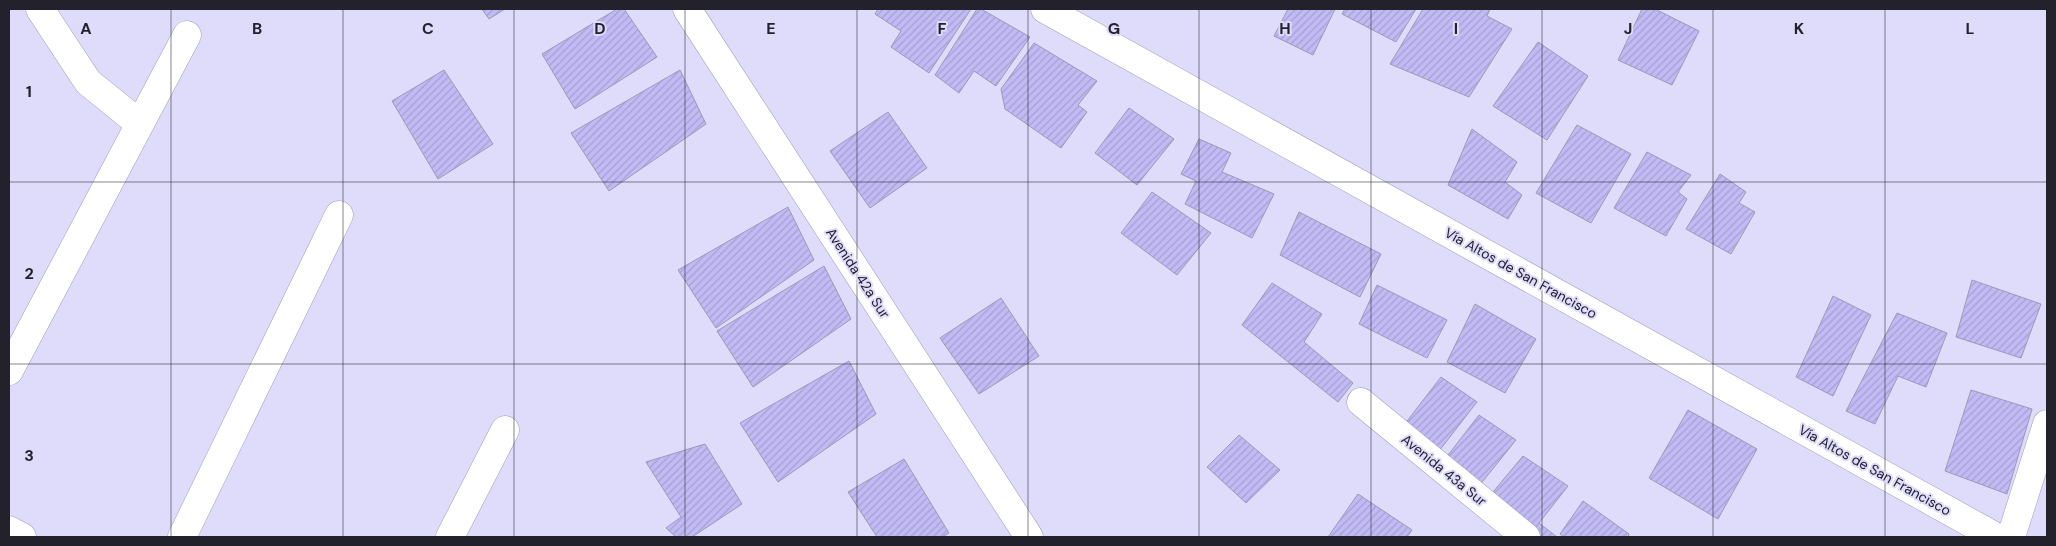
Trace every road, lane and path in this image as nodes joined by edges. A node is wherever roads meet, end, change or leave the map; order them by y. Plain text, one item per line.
1 (40, 9) edge
2 (687, 9) edge
3 (1045, 9) edge
4 (187, 35) dead end
5 (140, 124) junction
6 (340, 215) dead end
7 (11, 359) edge
8 (1361, 402) dead end
9 (2047, 424) edge
10 (505, 430) dead end
11 (9, 530) edge
12 (22, 537) edge
13 (182, 537) edge
14 (450, 537) edge
15 (1029, 537) edge
16 (1526, 537) edge
17 (1996, 537) edge
18 (2011, 537) edge

1 - 5 street
2 - 15 street, Avenida 42a Sur
3 - 17 street, Vía Altos de San Francisco
4 - 5 street
5 - 7 street
6 - 13 street
8 - 16 street, Avenida 43a Sur
9 - 18 street
10 - 14 street
11 - 12 street

